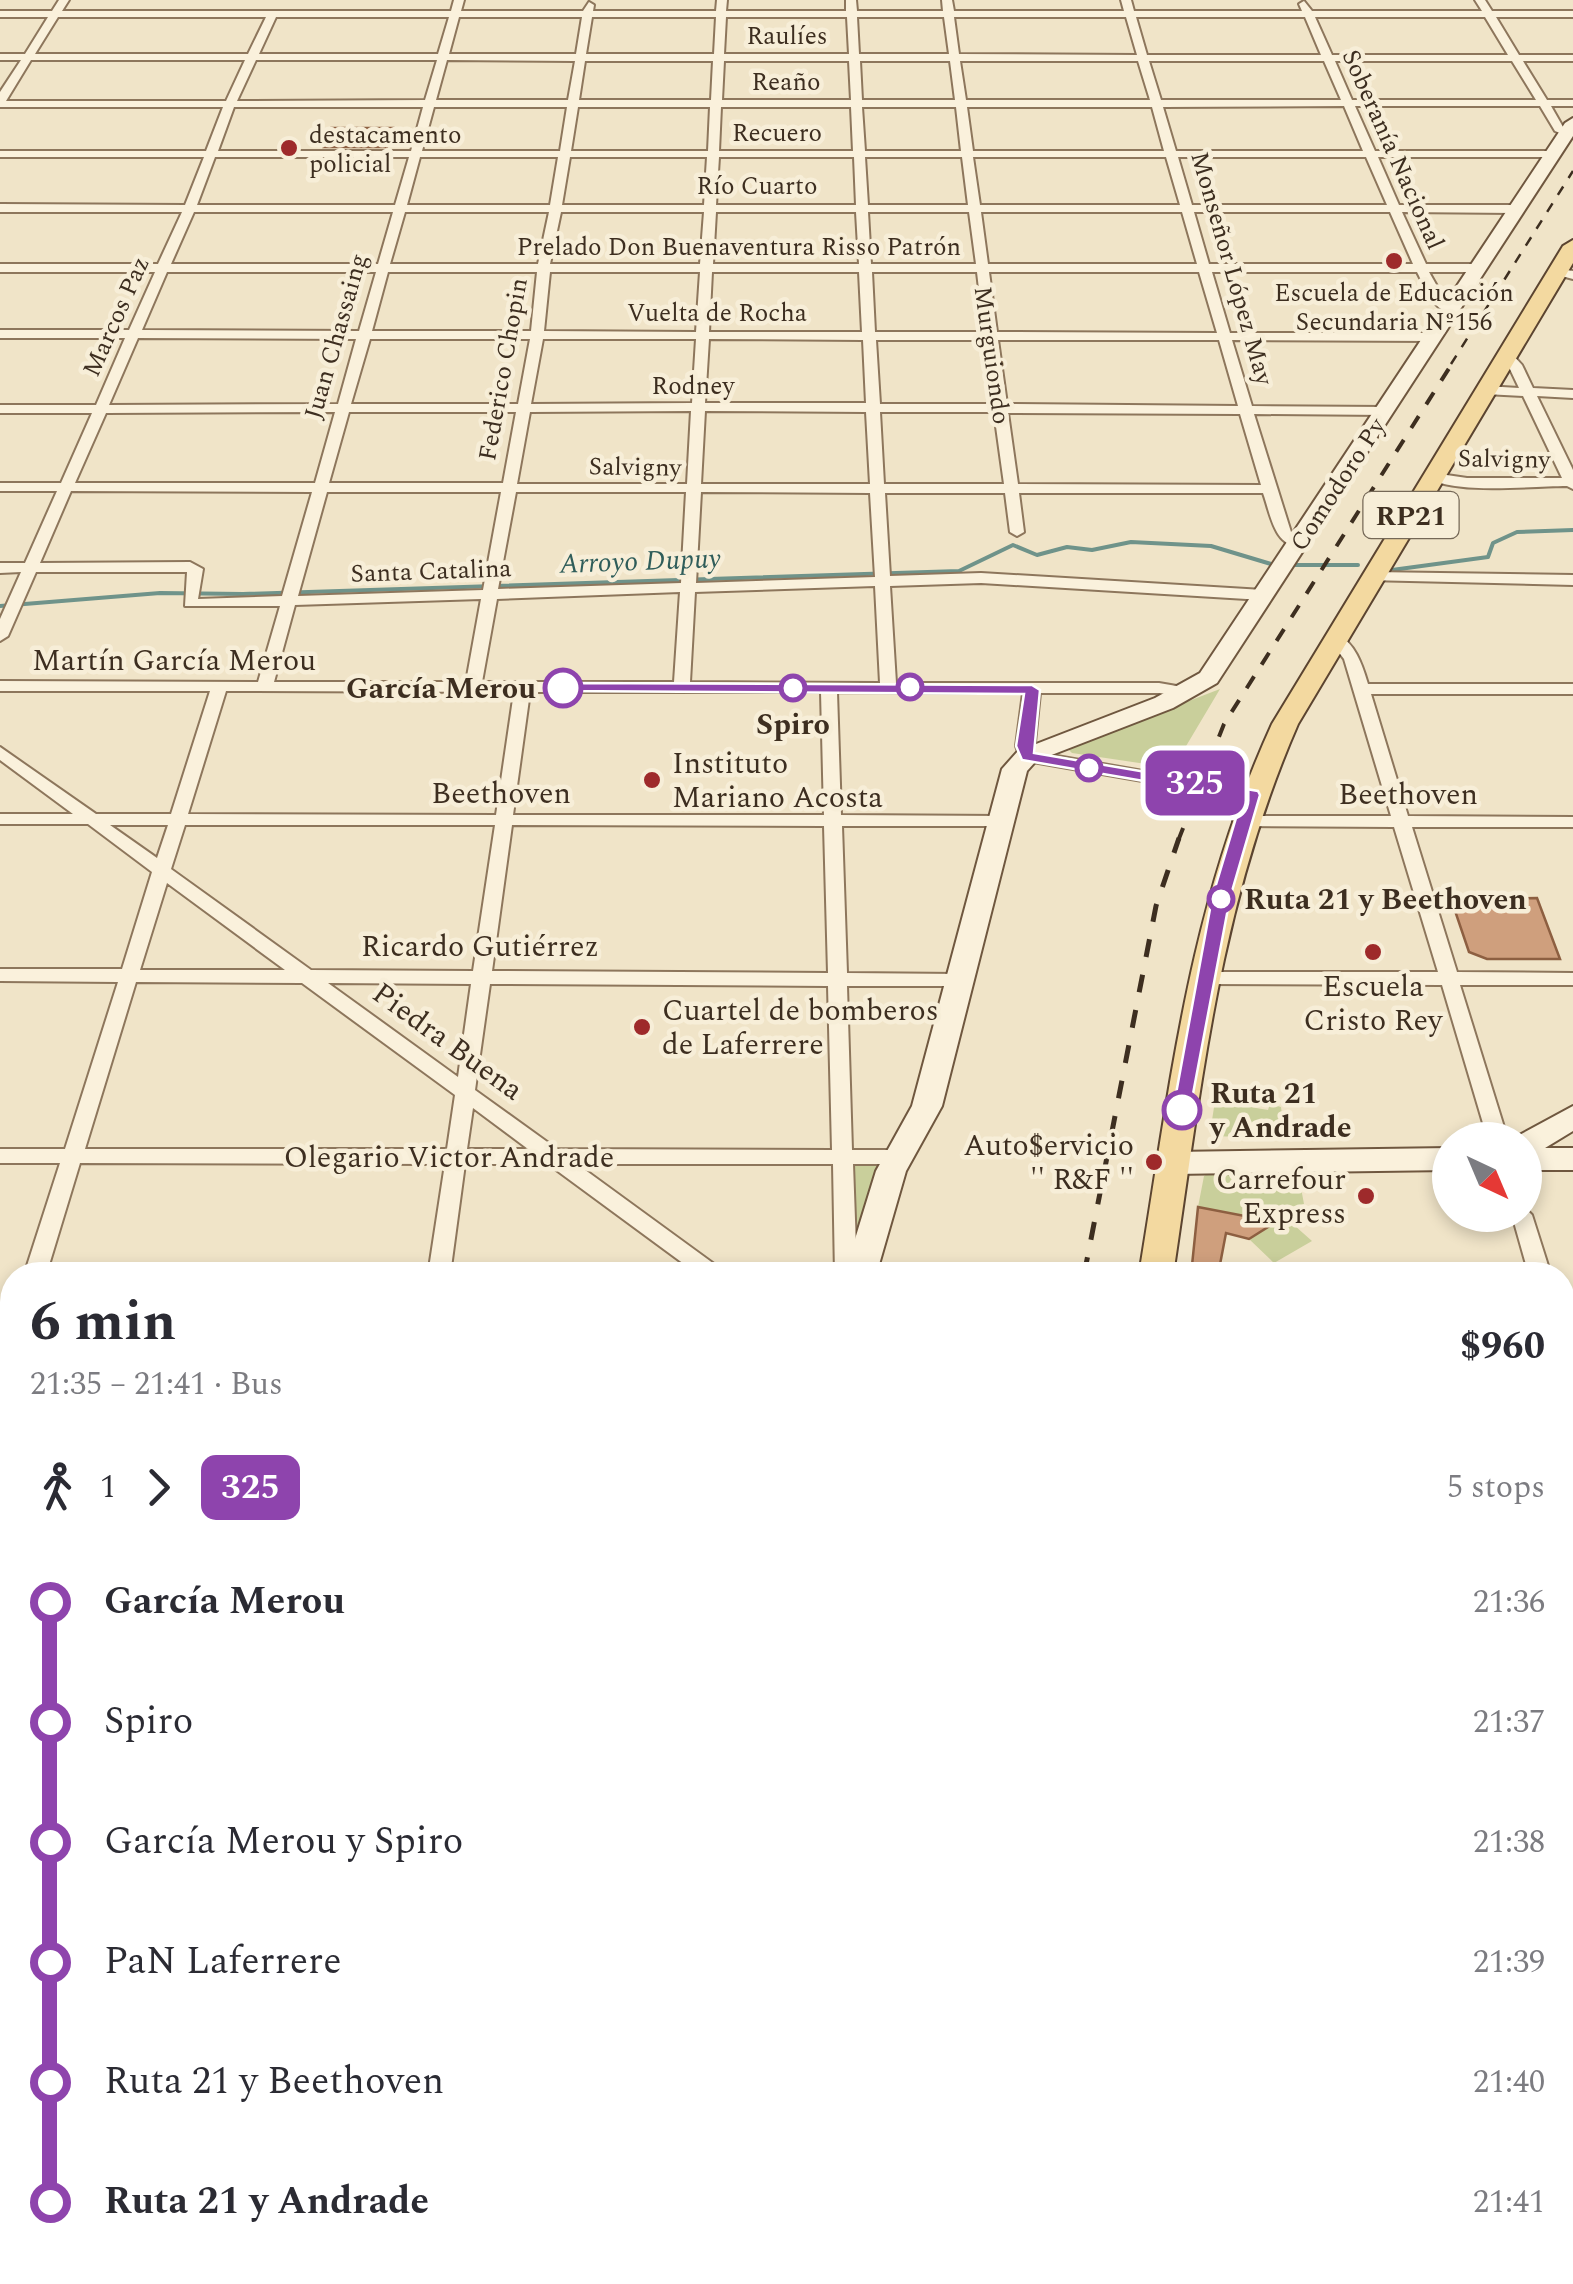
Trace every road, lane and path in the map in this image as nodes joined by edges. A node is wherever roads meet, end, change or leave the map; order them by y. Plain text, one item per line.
1 (64, 0) edge
2 (199, 0) edge
3 (328, 0) edge
4 (722, 0) edge
5 (1302, 0) edge
6 (1480, 0) edge
7 (457, 7) edge
8 (589, 7) edge
9 (851, 7) edge
10 (948, 7) edge
11 (1128, 7) edge
12 (0, 14) edge
13 (55, 14) junction
14 (193, 14) junction
15 (322, 14) junction
16 (1308, 14) junction
17 (1489, 14) junction
18 (1573, 14) edge
19 (272, 15) junction
20 (720, 15) junction
21 (0, 57) edge
22 (28, 57) junction
23 (581, 57) junction
24 (720, 57) junction
25 (955, 57) junction
26 (254, 58) junction
27 (443, 58) junction
28 (856, 58) junction
29 (1144, 58) junction
30 (1330, 58) junction
31 (1514, 58) junction
32 (1573, 58) edge
33 (0, 102) edge
34 (960, 103) junction
35 (1156, 103) junction
36 (1544, 103) junction
37 (1573, 103) edge
38 (230, 104) junction
39 (428, 104) junction
40 (572, 104) junction
41 (716, 104) junction
42 (857, 104) junction
43 (1349, 104) junction
44 (1570, 128) edge
45 (1372, 153) junction
46 (0, 154) edge
47 (211, 154) junction
48 (415, 154) junction
49 (562, 154) junction
50 (712, 154) junction
51 (860, 154) junction
52 (967, 154) junction
53 (1171, 154) junction
54 (1553, 154) junction
55 (556, 207) junction
56 (1394, 207) junction
57 (0, 208) edge
58 (188, 208) junction
59 (398, 208) junction
60 (708, 208) junction
61 (864, 208) junction
62 (1185, 208) junction
63 (974, 209) junction
64 (1514, 209) junction
65 (1573, 246) edge
66 (1205, 267) junction
67 (0, 268) edge
68 (163, 268) junction
69 (982, 268) junction
70 (1421, 268) junction
71 (1478, 268) junction
72 (383, 269) junction
73 (867, 269) junction
74 (544, 270) junction
75 (706, 270) junction
76 (1565, 273) edge
77 (1452, 311) junction
78 (0, 334) edge
79 (364, 334) junction
80 (536, 334) junction
81 (871, 334) junction
82 (1222, 334) junction
83 (701, 335) junction
84 (133, 336) junction
85 (990, 336) junction
86 (1434, 336) junction
87 (1506, 356) junction
88 (1485, 390) junction
89 (1528, 394) junction
90 (1573, 394) edge
91 (0, 408) edge
92 (102, 408) junction
93 (343, 408) junction
94 (524, 408) junction
95 (696, 408) junction
96 (875, 408) junction
97 (1000, 409) junction
98 (1245, 409) junction
99 (1386, 411) junction
100 (1433, 477) junction
101 (1573, 483) edge
102 (0, 488) edge
103 (65, 488) junction
104 (507, 488) junction
105 (880, 488) junction
106 (320, 489) junction
107 (692, 489) junction
108 (1011, 489) junction
109 (1269, 489) junction
110 (1017, 532) dead end
111 (1298, 544) junction
112 (0, 568) edge
113 (883, 574) junction
114 (26, 576) junction
115 (1372, 577) junction
116 (1573, 580) edge
117 (688, 582) junction
118 (490, 587) junction
119 (293, 594) junction
120 (1264, 595) junction
121 (3, 629) edge
122 (1336, 638) junction
123 (0, 686) edge
124 (523, 687) junction
125 (888, 687) junction
126 (219, 688) junction
127 (264, 688) junction
128 (473, 688) junction
129 (682, 688) junction
130 (829, 688) junction
131 (1361, 689) junction
132 (1573, 689) edge
133 (1032, 690) junction
134 (1188, 692) junction
135 (0, 752) edge
136 (1027, 756) junction
137 (1247, 808) junction
138 (0, 819) edge
139 (91, 819) junction
140 (174, 821) junction
141 (506, 821) junction
142 (835, 821) junction
143 (1002, 821) junction
144 (1402, 822) junction
145 (1573, 822) edge
146 (160, 869) junction
147 (484, 975) junction
148 (0, 976) edge
149 (129, 976) junction
150 (308, 976) junction
151 (838, 978) junction
152 (1204, 978) junction
153 (1448, 979) junction
154 (1573, 979) edge
155 (959, 980) junction
156 (467, 1091) junction
157 (1573, 1117) edge
158 (1492, 1122) edge
159 (1542, 1136) edge
160 (0, 1156) edge
161 (73, 1156) junction
162 (456, 1157) junction
163 (556, 1158) junction
164 (841, 1158) junction
165 (897, 1158) junction
166 (1542, 1158) edge
167 (1573, 1158) edge
168 (1432, 1159) edge
169 (1174, 1163) junction
170 (1527, 1232) edge
171 (39, 1262) edge
172 (441, 1262) edge
173 (696, 1262) edge
174 (845, 1262) edge
175 (864, 1262) edge
176 (1158, 1262) edge
177 (1536, 1262) edge

1 - 13 street
2 - 14 street
3 - 15 street
4 - 20 street
5 - 16 street, Soberanía Nacional
6 - 17 street
7 - 8 street
7 - 15 street
7 - 27 street, Juan Chassaing
8 - 20 street
8 - 23 street, Federico Chopin
9 - 10 street
9 - 20 street
9 - 28 street
10 - 11 street
10 - 25 street, Murguiondo
11 - 16 street
11 - 29 street, Monseñor López May
12 - 13 street
13 - 14 street
13 - 22 street
14 - 19 street
15 - 19 street
16 - 17 street
16 - 30 street, Soberanía Nacional
17 - 18 street
17 - 31 street
19 - 26 street, Marcos Paz
20 - 24 street
21 - 22 street, Raulíes
22 - 26 street, Raulíes
22 - 33 street
23 - 24 street, Raulíes
23 - 27 street, Raulíes
23 - 40 street, Federico Chopin
24 - 28 street, Raulíes
24 - 41 street
25 - 28 street, Raulíes
25 - 29 street, Raulíes
25 - 34 street, Murguiondo
26 - 27 street, Raulíes
26 - 38 street, Marcos Paz
27 - 39 street, Juan Chassaing
28 - 42 street
29 - 30 street, Raulíes
29 - 35 street, Monseñor López May
30 - 31 street, Raulíes
30 - 43 street, Soberanía Nacional
31 - 32 street, Raulíes
31 - 36 street
33 - 38 street, Reaño
34 - 35 street, Reaño
34 - 42 street, Reaño
34 - 52 street, Murguiondo
35 - 43 street, Reaño
35 - 53 street, Monseñor López May
36 - 37 street, Reaño
36 - 43 street, Reaño
36 - 44 street
38 - 39 street, Reaño
38 - 47 street, Marcos Paz
39 - 40 street, Reaño
39 - 48 street, Juan Chassaing
40 - 41 street, Reaño
40 - 49 street, Federico Chopin
41 - 42 street, Reaño
41 - 50 street
42 - 51 street
43 - 45 street, Soberanía Nacional
44 - 54 main road, Comodoro Py
45 - 53 street, Recuero
45 - 54 street, Recuero
45 - 56 street, Soberanía Nacional
46 - 47 street, Recuero
47 - 48 street, Recuero
47 - 58 street, Marcos Paz
48 - 49 street, Recuero
48 - 59 street, Juan Chassaing
49 - 50 street, Recuero
49 - 55 street, Federico Chopin
50 - 51 street, Recuero
50 - 60 street
51 - 52 street, Recuero
51 - 61 street
52 - 53 street, Recuero
52 - 63 street, Murguiondo
53 - 62 street, Monseñor López May
54 - 64 main road, Comodoro Py
55 - 59 street, Río Cuarto
55 - 60 street, Río Cuarto
55 - 74 street, Federico Chopin
56 - 62 street, Río Cuarto
56 - 64 street, Río Cuarto
56 - 70 street, Soberanía Nacional
57 - 58 street, Río Cuarto
58 - 59 street, Río Cuarto
58 - 68 street, Marcos Paz
59 - 72 street, Juan Chassaing
60 - 61 street, Río Cuarto
60 - 75 street
61 - 63 street, Río Cuarto
61 - 73 street
62 - 63 street, Río Cuarto
62 - 66 street, Monseñor López May
63 - 69 street, Murguiondo
64 - 71 main road, Comodoro Py
65 - 76 main road, RP21
66 - 69 street, Prelado Don Buenaventura Risso Patrón
66 - 70 street, Prelado Don Buenaventura Risso Patrón
66 - 82 street, Monseñor López May
67 - 68 street, Prelado Don Buenaventura Risso Patrón
68 - 72 street, Prelado Don Buenaventura Risso Patrón
68 - 84 street, Marcos Paz
69 - 73 street, Prelado Don Buenaventura Risso Patrón
69 - 85 street, Murguiondo
70 - 71 street, Prelado Don Buenaventura Risso Patrón
70 - 77 street, Soberanía Nacional
71 - 77 main road, Comodoro Py
72 - 74 street, Prelado Don Buenaventura Risso Patrón
72 - 79 street, Juan Chassaing
73 - 75 street, Prelado Don Buenaventura Risso Patrón
73 - 81 street
74 - 75 street, Prelado Don Buenaventura Risso Patrón
74 - 80 street, Federico Chopin
75 - 83 street
76 - 87 main road, RP21
77 - 86 main road, Comodoro Py
78 - 84 street, Vuelta de Rocha
79 - 80 street, Vuelta de Rocha
79 - 84 street, Vuelta de Rocha
79 - 93 street, Juan Chassaing
80 - 83 street, Vuelta de Rocha
80 - 94 street, Federico Chopin
81 - 83 street, Vuelta de Rocha
81 - 85 street, Vuelta de Rocha
81 - 96 street
82 - 85 street, Vuelta de Rocha
82 - 86 street, Vuelta de Rocha
82 - 98 street, Monseñor López May
83 - 95 street
84 - 92 street, Marcos Paz
85 - 97 street, Murguiondo
86 - 99 main road, Comodoro Py
87 - 88 main road, RP21
87 - 89 street
88 - 89 street
88 - 100 main road, RP21
89 - 90 street
89 - 101 street
91 - 92 street, Rodney
92 - 93 street, Rodney
92 - 103 street, Marcos Paz
93 - 94 street, Rodney
93 - 106 street, Juan Chassaing
94 - 95 street, Rodney
94 - 104 street, Federico Chopin
95 - 96 street, Rodney
95 - 107 street
96 - 97 street, Rodney
96 - 105 street
97 - 98 street, Rodney
97 - 108 street, Murguiondo
98 - 99 street, Rodney
98 - 109 street, Monseñor López May
99 - 111 main road, Comodoro Py
100 - 101 street, Salvigny
100 - 115 main road, RP21
102 - 103 street, Salvigny
103 - 106 street, Salvigny
103 - 114 street, Marcos Paz
104 - 106 street, Salvigny
104 - 107 street, Salvigny
104 - 118 street, Federico Chopin
105 - 107 street, Salvigny
105 - 108 street, Salvigny
105 - 113 street
106 - 119 street, Juan Chassaing
107 - 117 street
108 - 109 street, Salvigny
108 - 110 street, Murguiondo
109 - 111 street, Monseñor López May
111 - 120 main road, Comodoro Py
112 - 114 street, Santa Catalina
113 - 117 street, Santa Catalina
113 - 120 street, Santa Catalina
113 - 125 street
114 - 119 street, Santa Catalina
114 - 121 street, Marcos Paz
115 - 116 street
115 - 122 main road, RP21
117 - 118 street, Santa Catalina
117 - 129 street
118 - 119 street, Santa Catalina
118 - 128 street, Federico Chopin
119 - 127 street, Juan Chassaing
120 - 134 main road, Comodoro Py
122 - 131 street
122 - 137 main road, RP21
123 - 126 street, Martín García Merou
124 - 128 street, Martín García Merou
124 - 129 street, Martín García Merou
124 - 141 street
125 - 130 street, Martín García Merou
125 - 133 street, Martín García Merou
126 - 127 street, Martín García Merou
126 - 140 street
127 - 128 street, Martín García Merou
129 - 130 street, Martín García Merou
130 - 142 street
131 - 132 street
131 - 144 street
133 - 134 street, Martín García Merou
133 - 136 street
134 - 136 main road, Comodoro Py
135 - 139 street, Piedra Buena
136 - 137 street, Beethoven
136 - 143 main road
137 - 144 street, Beethoven
137 - 152 main road, RP21
138 - 139 street, Beethoven
139 - 140 street, Beethoven
139 - 146 street, Piedra Buena
140 - 141 street, Beethoven
140 - 146 street
141 - 142 street, Beethoven
141 - 147 street
142 - 143 street, Beethoven
142 - 151 street
143 - 155 main road
144 - 145 street, Beethoven
144 - 153 street
146 - 149 street
146 - 150 street, Piedra Buena
147 - 150 street, Ricardo Gutiérrez
147 - 151 street, Ricardo Gutiérrez
147 - 156 street
148 - 149 street, Ricardo Gutiérrez
149 - 150 street, Ricardo Gutiérrez
149 - 161 street
150 - 156 street, Piedra Buena
151 - 155 street, Ricardo Gutiérrez
151 - 164 street
152 - 153 street
152 - 169 main road, RP21
153 - 154 street
153 - 158 street
155 - 165 main road
156 - 162 street
156 - 163 street, Piedra Buena
157 - 159 main road
160 - 161 street, Olegario Victor Andrade
161 - 162 street, Olegario Victor Andrade
161 - 171 street
162 - 163 street, Olegario Victor Andrade
162 - 172 street
163 - 164 street, Olegario Victor Andrade
163 - 173 street, Piedra Buena
164 - 165 street, Olegario Victor Andrade
164 - 174 street
165 - 175 main road
166 - 167 main road
168 - 169 main road
169 - 176 main road, RP21
170 - 177 street

